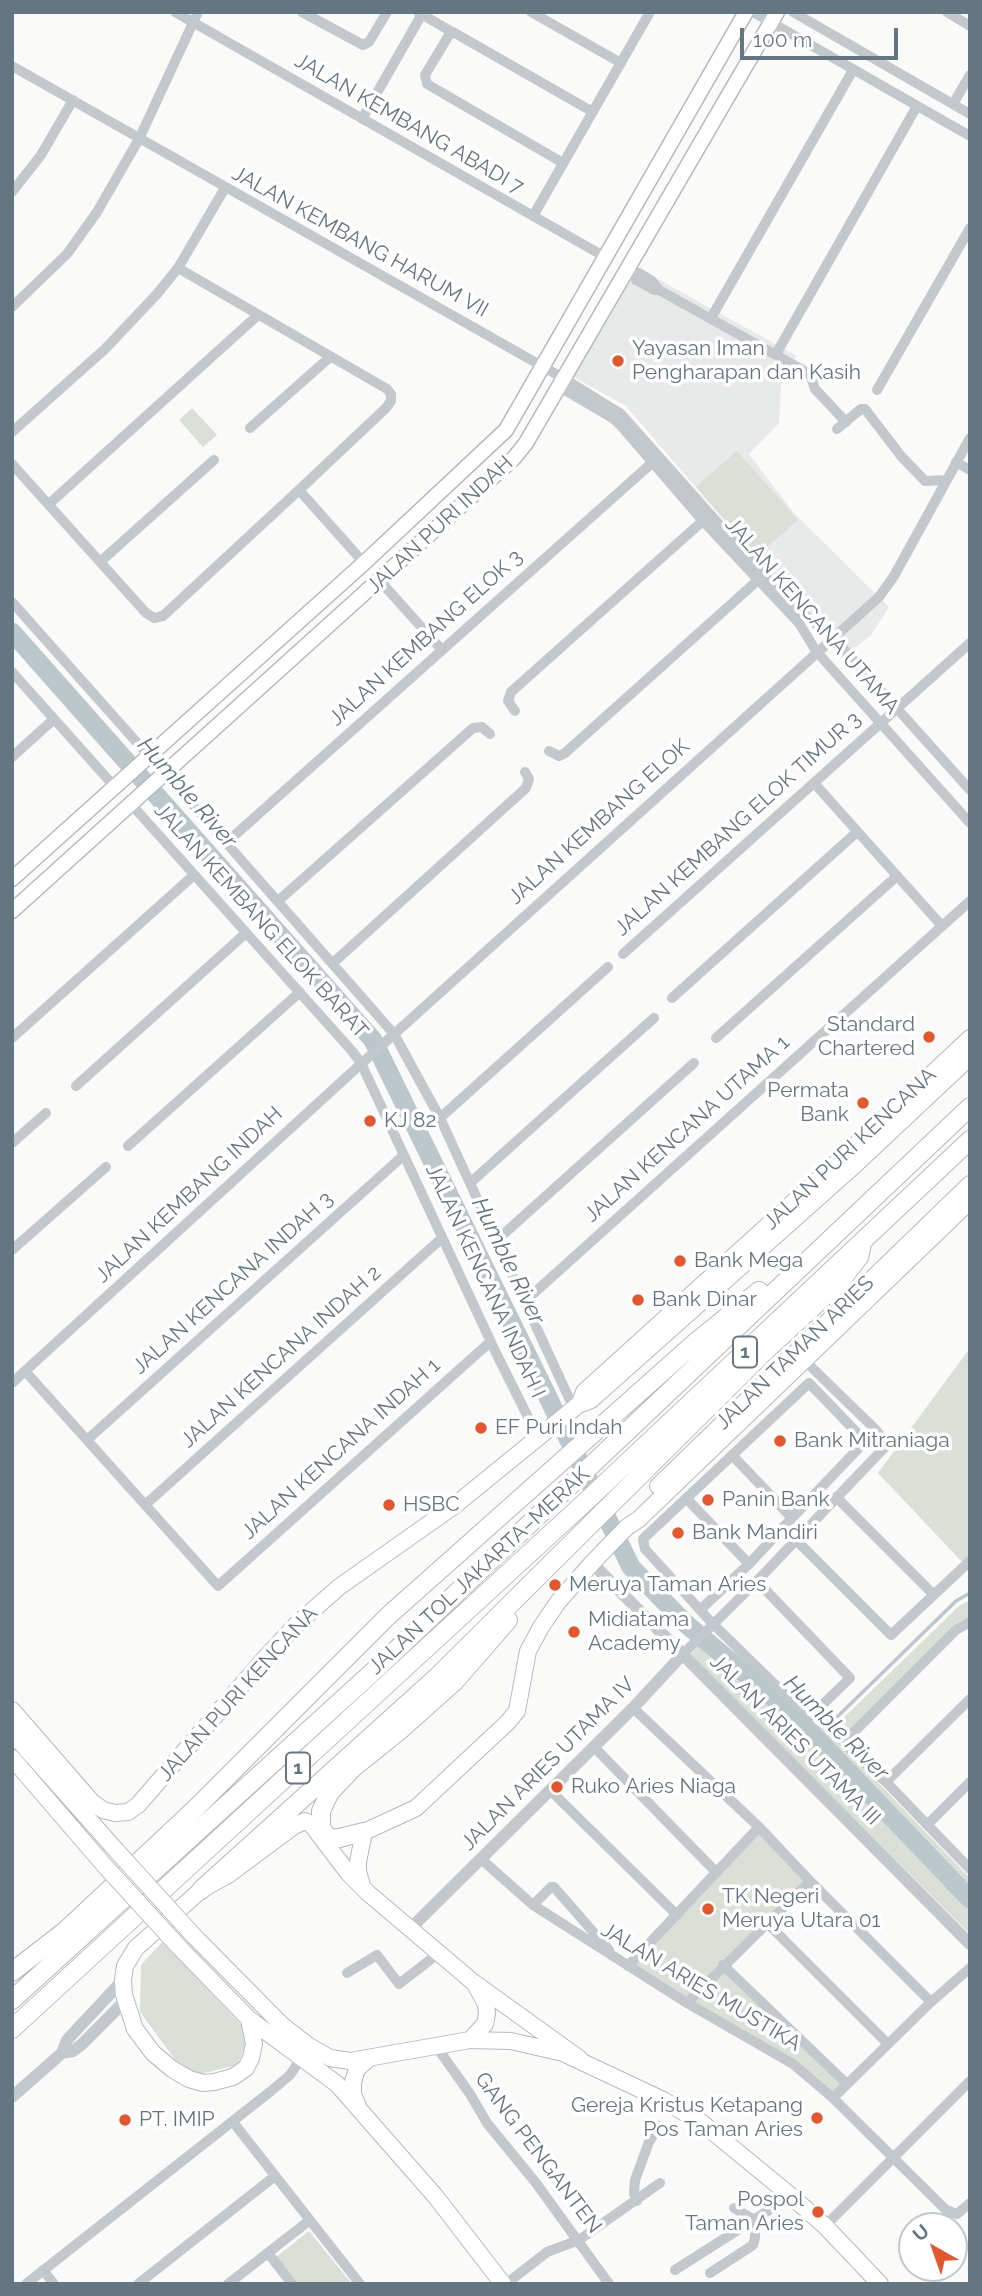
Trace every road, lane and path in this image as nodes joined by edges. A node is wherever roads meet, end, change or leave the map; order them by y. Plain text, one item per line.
1 (175, 12) edge
2 (198, 12) edge
3 (302, 12) edge
4 (387, 12) edge
5 (531, 12) edge
6 (650, 12) edge
7 (746, 12) edge
8 (753, 12) edge
9 (793, 12) edge
10 (947, 12) edge
11 (420, 13) edge
12 (775, 18) edge
13 (193, 22) junction
14 (970, 26) edge
15 (452, 32) junction
16 (621, 63) junction
17 (15, 67) edge
18 (853, 69) junction
19 (970, 75) edge
20 (12, 79) edge
21 (73, 100) junction
22 (953, 104) junction
23 (918, 106) junction
24 (593, 112) junction
25 (970, 114) edge
26 (362, 119) junction
27 (970, 136) edge
28 (139, 139) junction
29 (563, 163) junction
30 (225, 188) junction
31 (12, 192) edge
32 (533, 216) junction
33 (970, 228) edge
34 (607, 258) junction
35 (178, 268) junction
36 (630, 272) junction
37 (12, 307) edge
38 (258, 315) junction
39 (711, 318) junction
40 (776, 354) junction
41 (330, 357) junction
42 (542, 366) junction
43 (561, 382) junction
44 (877, 390) dead end
45 (846, 422) junction
46 (626, 424) junction
47 (250, 428) dead end
48 (837, 429) dead end
49 (12, 432) edge
50 (970, 438) edge
51 (214, 460) dead end
52 (653, 462) junction
53 (956, 463) junction
54 (12, 464) edge
55 (970, 470) edge
56 (946, 480) junction
57 (299, 490) junction
58 (49, 504) junction
59 (707, 518) junction
60 (100, 562) junction
61 (364, 564) junction
62 (380, 581) junction
63 (762, 582) junction
64 (12, 602) edge
65 (832, 637) junction
66 (968, 647) edge
67 (442, 650) junction
68 (816, 651) junction
69 (12, 672) edge
70 (896, 708) junction
71 (515, 711) dead end
72 (54, 719) junction
73 (880, 723) junction
74 (490, 734) dead end
75 (549, 751) dead end
76 (12, 757) edge
77 (146, 757) junction
78 (525, 772) dead end
79 (163, 775) junction
80 (117, 783) junction
81 (814, 783) junction
82 (970, 790) edge
83 (134, 801) junction
84 (970, 823) edge
85 (858, 832) junction
86 (226, 844) junction
87 (194, 875) junction
88 (897, 876) junction
89 (12, 879) edge
90 (278, 901) junction
91 (970, 901) edge
92 (12, 911) edge
93 (942, 926) junction
94 (246, 933) junction
95 (623, 954) dead end
96 (333, 963) junction
97 (608, 967) dead end
98 (300, 992) junction
99 (672, 998) dead end
100 (654, 1018) dead end
101 (392, 1035) junction
102 (12, 1038) edge
103 (716, 1038) dead end
104 (970, 1038) edge
105 (970, 1057) edge
106 (363, 1061) junction
107 (694, 1063) dead end
108 (76, 1086) dead end
109 (970, 1107) edge
110 (46, 1113) dead end
111 (440, 1118) junction
112 (970, 1140) edge
113 (12, 1143) edge
114 (128, 1146) dead end
115 (404, 1155) junction
116 (106, 1167) dead end
117 (470, 1183) junction
118 (970, 1184) edge
119 (970, 1201) edge
120 (442, 1238) junction
121 (497, 1240) junction
122 (12, 1250) edge
123 (789, 1276) junction
124 (524, 1302) junction
125 (490, 1342) junction
126 (801, 1356) junction
127 (25, 1371) junction
128 (818, 1374) junction
129 (12, 1383) edge
130 (809, 1383) junction
131 (574, 1409) junction
132 (876, 1430) junction
133 (543, 1436) junction
134 (87, 1440) junction
135 (865, 1441) junction
136 (732, 1455) junction
137 (634, 1469) junction
138 (836, 1497) junction
139 (686, 1498) junction
140 (145, 1504) junction
141 (792, 1518) junction
142 (796, 1540) junction
143 (596, 1560) junction
144 (970, 1561) edge
145 (748, 1564) junction
146 (545, 1569) junction
147 (757, 1581) junction
148 (934, 1595) junction
149 (700, 1610) junction
150 (970, 1622) edge
151 (711, 1627) junction
152 (685, 1652) junction
153 (970, 1699) edge
154 (633, 1708) junction
155 (12, 1710) edge
156 (12, 1733) edge
157 (594, 1748) junction
158 (12, 1758) edge
159 (886, 1782) junction
160 (970, 1782) edge
161 (550, 1790) junction
162 (927, 1825) junction
163 (759, 1827) junction
164 (364, 1832) junction
165 (481, 1859) junction
166 (970, 1869) edge
167 (716, 1872) junction
168 (810, 1881) junction
169 (362, 1886) junction
170 (201, 1890) junction
171 (533, 1905) junction
172 (677, 1915) junction
173 (767, 1923) junction
174 (410, 1928) junction
175 (970, 1944) edge
176 (439, 1953) junction
177 (623, 1963) junction
178 (723, 1965) junction
179 (970, 1968) edge
180 (12, 1972) edge
181 (347, 1973) dead end
182 (123, 1980) junction
183 (473, 1982) junction
184 (12, 2000) edge
185 (125, 2001) junction
186 (931, 2002) junction
187 (687, 2003) junction
188 (249, 2020) junction
189 (12, 2029) edge
190 (470, 2040) junction
191 (888, 2044) junction
192 (436, 2046) junction
193 (62, 2053) junction
194 (302, 2057) junction
195 (368, 2059) junction
196 (579, 2059) junction
197 (318, 2069) junction
198 (290, 2075) junction
199 (970, 2081) edge
200 (846, 2084) junction
201 (12, 2097) edge
202 (833, 2098) junction
203 (364, 2117) junction
204 (233, 2122) junction
205 (659, 2126) dead end
206 (892, 2159) junction
207 (275, 2176) junction
208 (660, 2183) dead end
209 (791, 2196) junction
210 (637, 2201) junction
211 (970, 2203) edge
212 (734, 2208) dead end
213 (310, 2220) junction
214 (755, 2220) junction
215 (825, 2226) junction
216 (579, 2240) junction
217 (268, 2253) junction
218 (43, 2270) junction
219 (675, 2270) dead end
220 (710, 2273) dead end
221 (26, 2284) edge
222 (54, 2284) edge
223 (138, 2284) edge
224 (228, 2284) edge
225 (292, 2284) edge
226 (360, 2284) edge
227 (504, 2284) edge
228 (609, 2284) edge
229 (880, 2284) edge

1 - 13 street, JALAN KEMBANG ABADI 7
2 - 13 street
3 - 4 street
5 - 16 street
6 - 16 street
7 - 34 main road, JALAN PURI INDAH
8 - 12 street
9 - 22 street
10 - 14 street
11 - 15 street
11 - 26 street
12 - 18 street
12 - 36 main road, JALAN PURI INDAH
13 - 26 street, JALAN KEMBANG ABADI 7
13 - 28 street
15 - 24 street
15 - 29 street
16 - 24 street
17 - 20 street
17 - 21 street, JALAN KEMBANG HARUM VII
18 - 23 street
18 - 39 street
19 - 22 street
21 - 28 street, JALAN KEMBANG HARUM VII
21 - 31 street
22 - 25 street
23 - 27 street
23 - 40 street
24 - 29 street
26 - 32 street, JALAN KEMBANG ABADI 7
28 - 30 street, JALAN KEMBANG HARUM VII
28 - 37 street
29 - 32 street
30 - 35 street
30 - 42 street, JALAN KEMBANG HARUM VII
32 - 34 street, JALAN KEMBANG ABADI 7
33 - 44 street
34 - 42 main road, JALAN PURI INDAH
35 - 38 street
35 - 49 street
36 - 39 street
36 - 43 main road, JALAN PURI INDAH
38 - 41 street
38 - 58 street
39 - 40 street
40 - 45 street
41 - 47 street
41 - 57 street
42 - 43 street, JALAN KEMBANG HARUM VII
42 - 61 main road, JALAN PURI INDAH
43 - 46 street, JALAN KEMBANG HARUM VII
43 - 62 main road, JALAN PURI INDAH
45 - 48 street
45 - 56 street
46 - 52 street, JALAN KENCANA UTAMA
46 - 59 street
50 - 53 street, JALAN KEMBANG ELOK
51 - 60 street
52 - 59 street, JALAN KENCANA UTAMA
52 - 67 street, JALAN KEMBANG ELOK 3
53 - 55 street
53 - 56 street, JALAN KEMBANG ELOK
54 - 58 street
56 - 65 street, JALAN KEMBANG ELOK
57 - 60 street
57 - 61 street
58 - 60 street
59 - 63 street
59 - 71 street
61 - 77 main road, JALAN PURI INDAH
62 - 67 street
62 - 79 main road, JALAN PURI INDAH
63 - 65 street, JALAN KENCANA UTAMA
63 - 68 street, JALAN KENCANA UTAMA
63 - 75 street
64 - 77 street
65 - 68 street, JALAN KEMBANG ELOK
65 - 70 street, JALAN KENCANA UTAMA
66 - 70 street, JALAN KEMBANG ELOK TIMUR 3
67 - 86 street, JALAN KEMBANG ELOK 3
68 - 73 street, JALAN KENCANA UTAMA
68 - 101 street, JALAN KEMBANG ELOK
69 - 72 street
70 - 73 street, JALAN KEMBANG ELOK TIMUR 3
70 - 82 street, JALAN KENCANA UTAMA
72 - 76 street
72 - 80 street
73 - 81 street, JALAN KEMBANG ELOK TIMUR 3
73 - 84 street, JALAN KENCANA UTAMA
74 - 90 street
77 - 80 main road, JALAN PURI INDAH
78 - 96 street
79 - 83 main road, JALAN PURI INDAH
79 - 86 street
80 - 89 main road, JALAN PURI INDAH
81 - 85 street
81 - 95 street, JALAN KEMBANG ELOK TIMUR 3
83 - 87 street, JALAN KEMBANG ELOK BARAT
83 - 92 main road, JALAN PURI INDAH
85 - 88 street
85 - 99 street
86 - 90 street
87 - 94 street, JALAN KEMBANG ELOK BARAT
87 - 102 street
88 - 93 street
88 - 103 street
90 - 96 street
91 - 93 street, JALAN KENCANA UTAMA 1
93 - 124 street, JALAN KENCANA UTAMA 1
94 - 98 street, JALAN KEMBANG ELOK BARAT
94 - 108 street
96 - 101 street
97 - 111 street
98 - 106 street, JALAN KEMBANG ELOK BARAT
98 - 114 street
100 - 117 street
101 - 106 street, JALAN KEMBANG INDAH
101 - 111 street
104 - 131 main road, JALAN PURI KENCANA
105 - 131 main road, JALAN PURI KENCANA
106 - 115 street, JALAN KENCANA INDAH I
106 - 127 street, JALAN KEMBANG INDAH
107 - 121 street
109 - 123 highway, JALAN TOL JAKARTA–MERAK / 1
110 - 113 street
111 - 117 street
112 - 137 highway
115 - 120 street, JALAN KENCANA INDAH I
115 - 134 street, JALAN KENCANA INDAH 3
116 - 122 street
117 - 121 street
118 - 126 main road, JALAN TAMAN ARIES
119 - 126 main road, JALAN TAMAN ARIES
120 - 125 street, JALAN KENCANA INDAH I
120 - 140 street, JALAN KENCANA INDAH 2
121 - 124 street
123 - 180 highway
123 - 184 highway, JALAN TOL JAKARTA–MERAK / 1
124 - 131 street
125 - 133 street, JALAN KENCANA INDAH I
125 - 140 street, JALAN KENCANA INDAH 1
126 - 128 street
126 - 143 main road, JALAN TAMAN ARIES
127 - 129 street, JALAN KEMBANG INDAH
127 - 134 street
128 - 130 street
128 - 132 street
130 - 135 street
130 - 136 street
131 - 133 main road, JALAN PURI KENCANA
132 - 135 street
132 - 138 street, JALAN ARIES UTAMA IV
133 - 155 main road, JALAN PURI KENCANA
134 - 140 street
135 - 141 street
136 - 139 street
136 - 141 street
137 - 146 highway
137 - 189 highway, JALAN TOL JAKARTA–MERAK / 1
138 - 142 street, JALAN ARIES UTAMA IV
138 - 148 street
139 - 145 street
139 - 149 street
141 - 145 street
142 - 147 street, JALAN ARIES UTAMA IV
142 - 148 street
143 - 152 street, JALAN ARIES UTAMA III
143 - 164 main road, JALAN TAMAN ARIES
144 - 148 street
145 - 149 street
146 - 164 highway
146 - 170 highway
147 - 151 street, JALAN ARIES UTAMA IV
147 - 151 street
149 - 151 street
150 - 159 street
151 - 152 street, JALAN ARIES UTAMA IV
152 - 154 street, JALAN ARIES UTAMA IV
152 - 175 street, JALAN ARIES UTAMA III
153 - 159 street
154 - 157 street, JALAN ARIES UTAMA IV
154 - 163 street
156 - 195 main road, bridge
157 - 161 street, JALAN ARIES UTAMA IV
157 - 167 street
158 - 188 main road, bridge
159 - 162 street
160 - 162 street
161 - 165 street, JALAN ARIES UTAMA IV
161 - 172 street
162 - 166 street
163 - 167 street
163 - 168 street
164 - 169 main road
165 - 171 street, JALAN ARIES MUSTIKA
165 - 174 street, JALAN ARIES UTAMA IV
167 - 172 street
168 - 173 street
168 - 186 street
169 - 170 main road
169 - 174 main road
170 - 182 main road
171 - 177 street, JALAN ARIES MUSTIKA
171 - 177 street
172 - 177 street
173 - 178 street
173 - 191 street
174 - 176 main road
176 - 181 street
176 - 183 main road
177 - 187 street, JALAN ARIES MUSTIKA
178 - 187 street
178 - 200 street
179 - 186 street
182 - 185 main road
182 - 193 street
183 - 190 main road
183 - 196 main road
185 - 188 main road
185 - 193 street
186 - 191 street
187 - 202 street, JALAN ARIES MUSTIKA
188 - 194 main road
190 - 192 main road
190 - 196 main road
191 - 200 street
192 - 195 main road
192 - 216 street, GANG PENGANTEN
193 - 201 street
194 - 197 main road
194 - 198 street
195 - 203 main road
196 - 209 main road
197 - 198 street
197 - 203 main road
198 - 204 street
199 - 206 street
200 - 202 street
202 - 206 street, JALAN ARIES MUSTIKA
203 - 227 main road
204 - 207 street
204 - 218 street
205 - 210 street
206 - 211 street, JALAN ARIES MUSTIKA
206 - 215 street
207 - 213 street
207 - 223 street
208 - 210 street
209 - 214 street
209 - 215 main road
210 - 216 street
212 - 214 street
213 - 217 street
213 - 226 street
214 - 219 street
214 - 220 street
215 - 229 main road
216 - 227 street
216 - 228 street, GANG PENGANTEN
217 - 224 street
217 - 225 street
218 - 221 street
218 - 222 street

